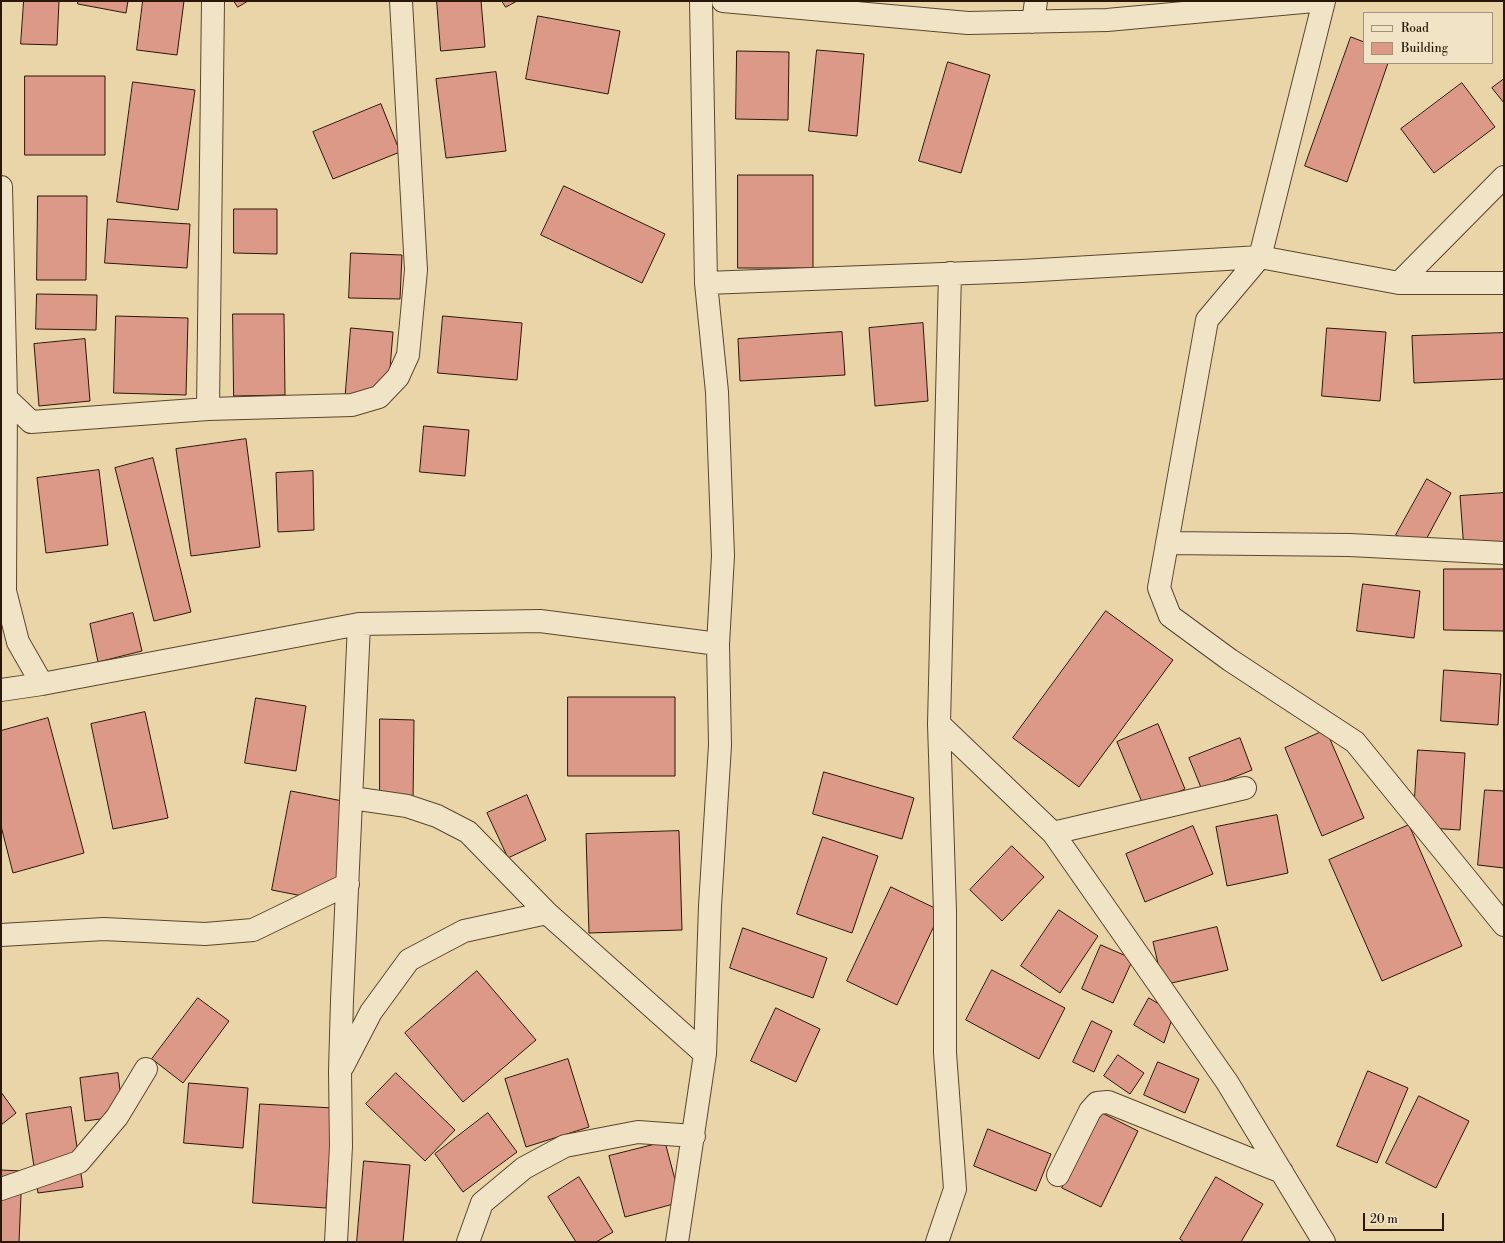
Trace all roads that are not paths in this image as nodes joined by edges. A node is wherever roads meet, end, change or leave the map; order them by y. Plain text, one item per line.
1 (213, 1) edge
2 (401, 1) edge
3 (702, 1) edge
4 (723, 1) edge
5 (1314, 1) edge
6 (1324, 1) edge
7 (1035, 11) edge
8 (1504, 177) edge
9 (1, 187) edge
10 (1260, 257) junction
11 (950, 273) junction
12 (706, 283) junction
13 (1399, 283) junction
14 (1504, 283) edge
15 (6, 398) junction
16 (208, 409) junction
17 (1168, 543) junction
18 (1504, 553) edge
19 (358, 624) junction
20 (718, 644) junction
21 (42, 684) junction
22 (1, 690) edge
23 (939, 724) junction
24 (1245, 788) dead end
25 (352, 798) junction
26 (1053, 833) junction
27 (348, 884) junction
28 (547, 913) junction
29 (1504, 926) edge
30 (1, 935) edge
31 (705, 1054) junction
32 (146, 1070) dead end
33 (340, 1071) junction
34 (694, 1136) junction
35 (1282, 1172) junction
36 (1058, 1175) dead end
37 (1, 1189) edge
38 (336, 1242) edge
39 (468, 1242) edge
40 (677, 1242) edge
41 (937, 1242) edge
42 (1324, 1242) edge

1 - 16 street
2 - 16 street
3 - 12 street
4 - 7 street
5 - 7 street
6 - 10 street
8 - 13 street
9 - 15 street
10 - 11 street
10 - 13 street
10 - 17 street
11 - 12 street
11 - 23 street
12 - 20 street
13 - 14 street
15 - 16 street
15 - 21 street
17 - 18 street
17 - 29 street
19 - 20 street
19 - 21 street
19 - 25 street
20 - 31 street
21 - 22 street
23 - 26 street
23 - 41 street
24 - 26 street
25 - 27 street
25 - 28 street
26 - 35 street
27 - 30 street
27 - 33 street
28 - 31 street
28 - 33 street
31 - 34 street
32 - 37 street
33 - 38 street
34 - 39 street
34 - 40 street
35 - 36 street
35 - 42 street

